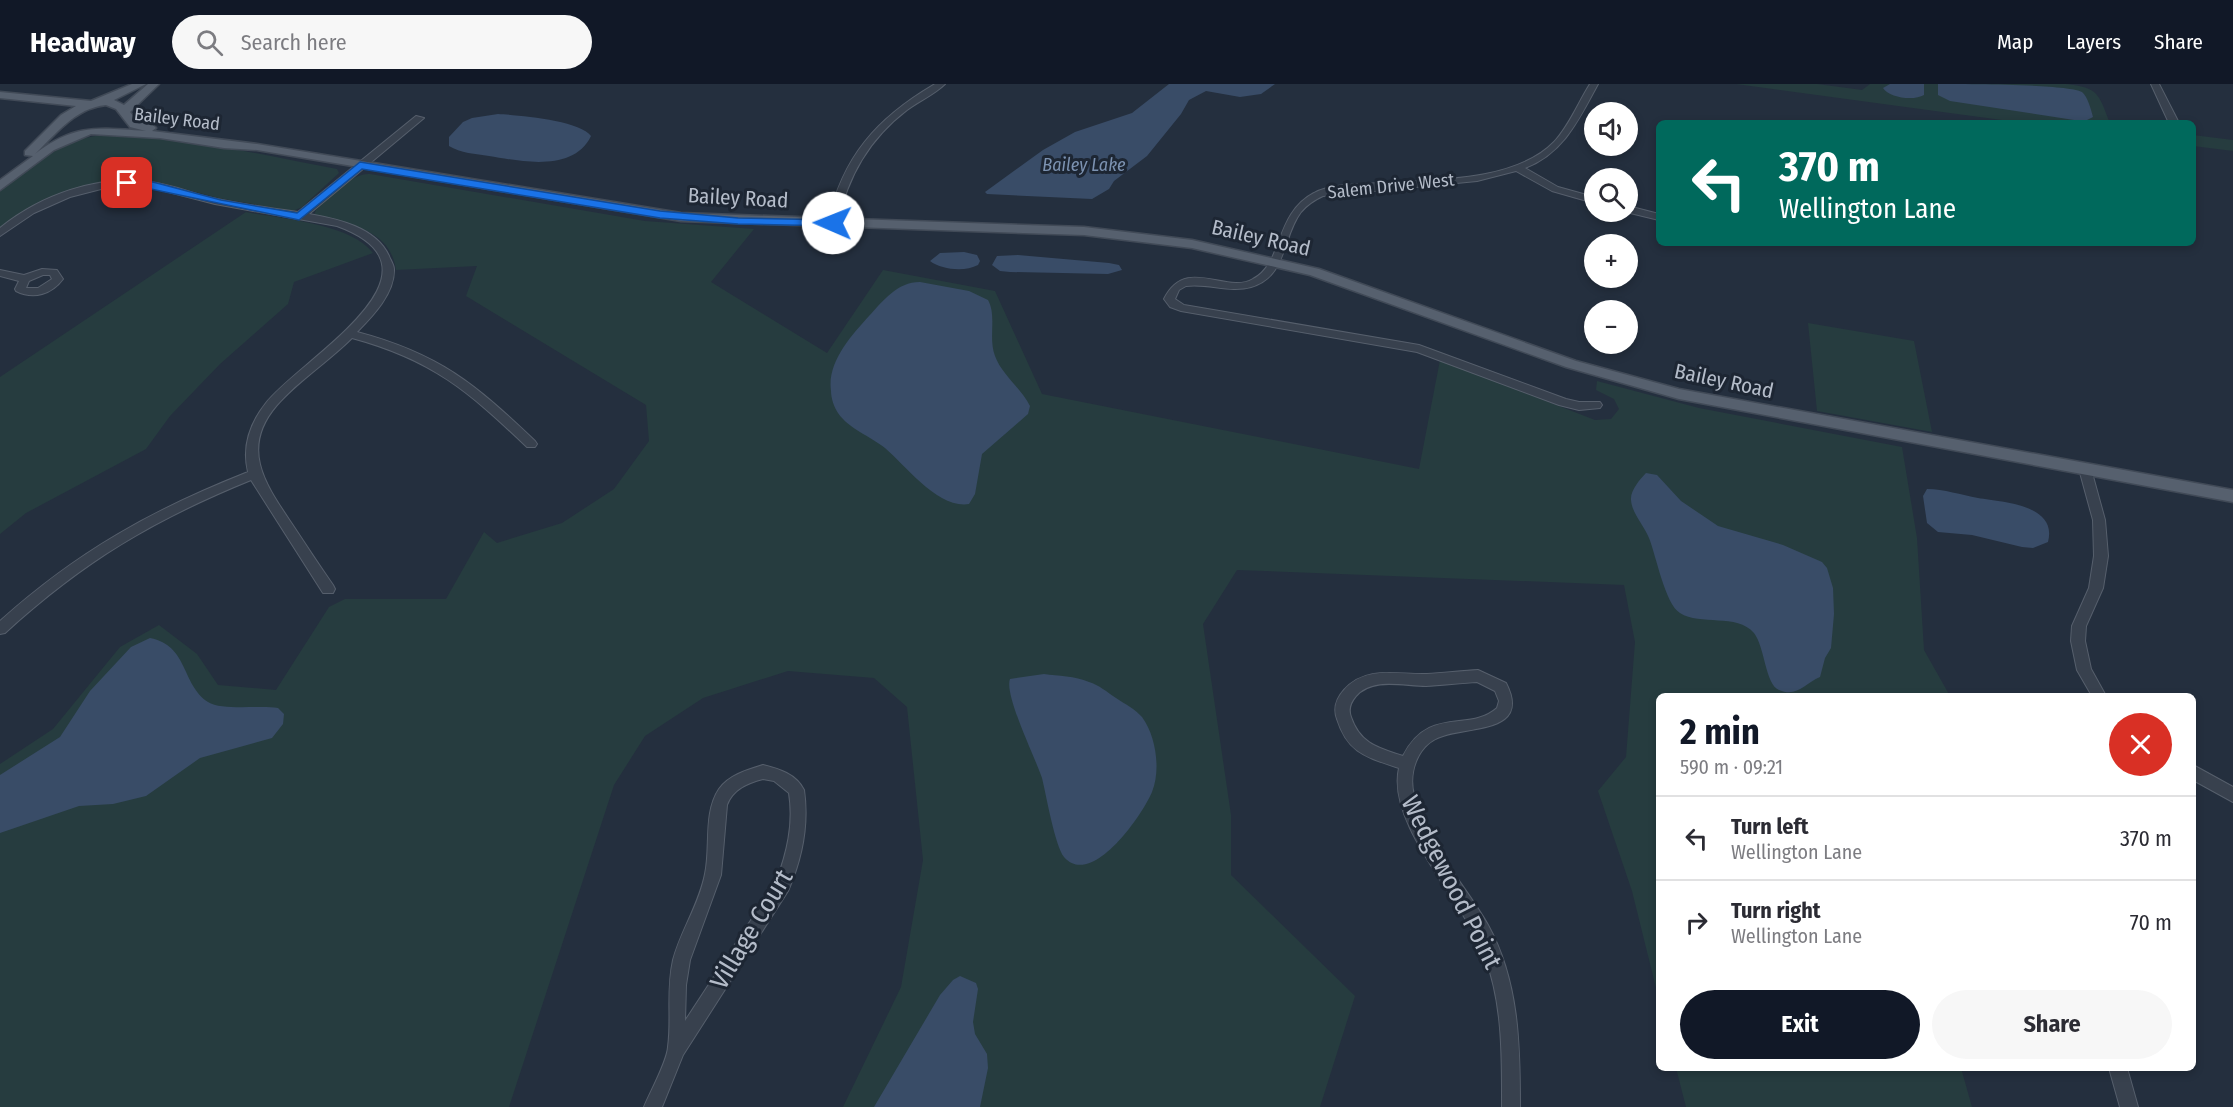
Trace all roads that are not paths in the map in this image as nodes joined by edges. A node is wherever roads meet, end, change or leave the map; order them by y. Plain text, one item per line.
1 (141, 84) edge
2 (154, 84) edge
3 (942, 84) edge
4 (1594, 84) edge
5 (2155, 84) edge
6 (0, 95) edge
7 (0, 101) edge
8 (95, 104) junction
9 (123, 113) junction
10 (419, 118) dead end
11 (2173, 120) edge
12 (62, 122) junction
13 (90, 131) junction
14 (257, 147) junction
15 (360, 165) junction
16 (1518, 168) junction
17 (0, 177) edge
18 (0, 186) edge
19 (1584, 197) edge
20 (1638, 212) edge
21 (1656, 216) edge
22 (299, 217) junction
23 (833, 223) junction
24 (0, 233) edge
25 (1274, 261) junction
26 (0, 273) edge
27 (25, 279) dead end
28 (350, 334) junction
29 (1596, 405) dead end
30 (531, 444) dead end
31 (2085, 469) junction
32 (255, 474) junction
33 (2233, 496) edge
34 (328, 589) dead end
35 (0, 629) edge
36 (2098, 693) edge
37 (1407, 764) junction
38 (2196, 774) edge
39 (2233, 795) edge
40 (677, 1049) junction
41 (2119, 1071) edge
42 (653, 1107) edge
43 (1511, 1107) edge
44 (2128, 1107) edge

1 - 8 main road
2 - 9 main road
3 - 23 street
4 - 16 street, Salem Drive West
5 - 11 street
6 - 8 main road
7 - 12 main road
8 - 9 main road, Bailey Road
8 - 12 main road
9 - 13 main road
9 - 14 main road, Bailey Road
10 - 15 street
12 - 13 main road
12 - 17 main road
13 - 14 main road, Bailey Road
13 - 18 main road
14 - 15 main road, Bailey Road
15 - 22 street
15 - 23 main road, Bailey Road
16 - 19 street
16 - 25 street, Salem Drive West
20 - 21 street
22 - 24 street
22 - 28 street
23 - 25 main road, Bailey Road
25 - 29 street, Salem Drive West
25 - 31 main road, Bailey Road
26 - 27 street
28 - 30 street
28 - 32 street
31 - 33 main road, Bailey Road
31 - 36 street
32 - 34 street
32 - 35 street
37 - 37 street, Wedgewood Point
37 - 43 street, Wedgewood Point
38 - 39 street
40 - 40 street, Village Court
40 - 42 street, Village Court
41 - 44 street

